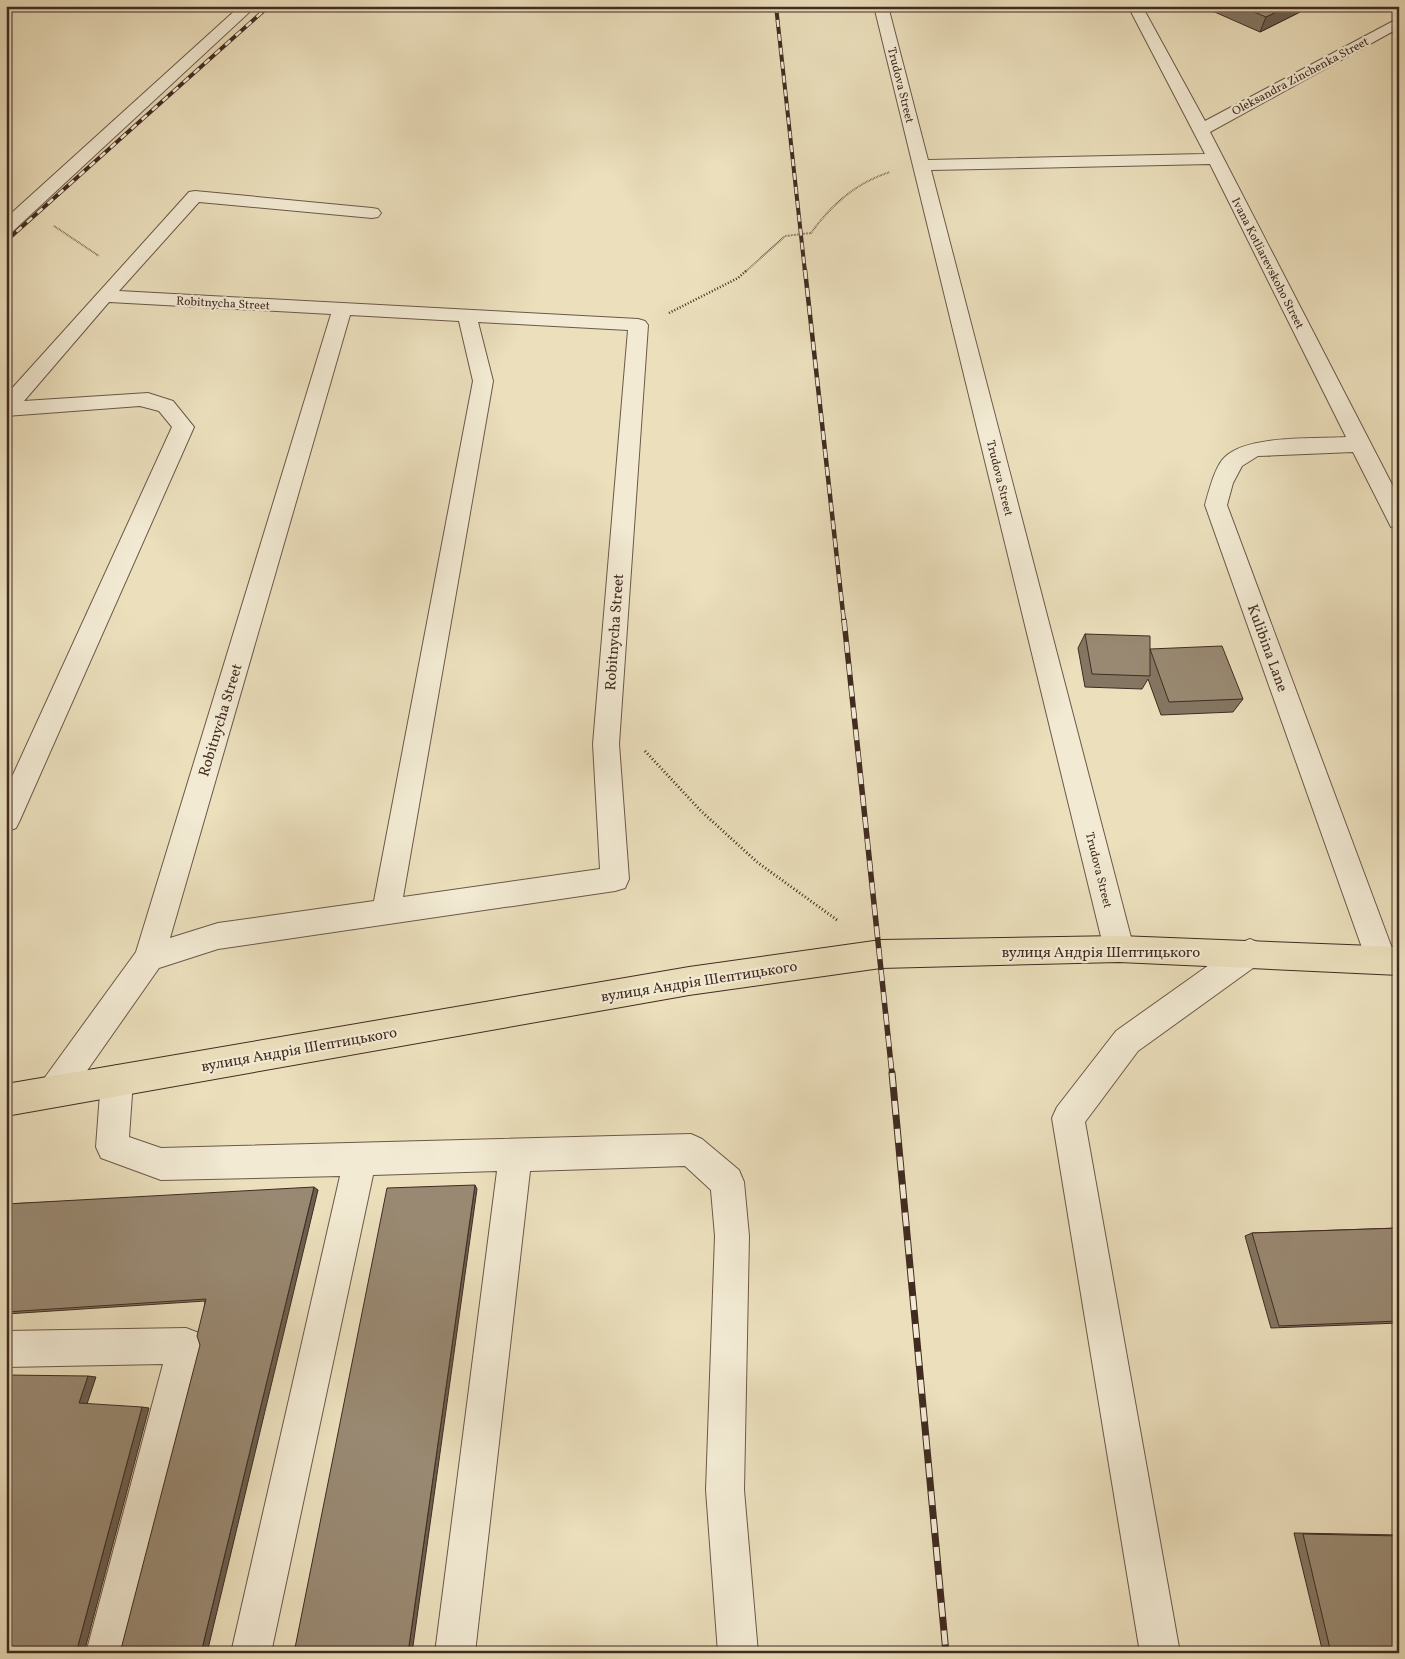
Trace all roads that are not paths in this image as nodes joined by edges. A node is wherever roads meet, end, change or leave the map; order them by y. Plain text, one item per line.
1 (249, 6) edge
2 (880, 6) edge
3 (1135, 6) edge
4 (1399, 22) edge
5 (1200, 130) junction
6 (1215, 159) junction
7 (921, 165) junction
8 (372, 212) dead end
9 (6, 228) edge
10 (104, 296) junction
11 (342, 309) junction
12 (467, 316) junction
13 (6, 409) edge
14 (1360, 444) junction
15 (1399, 521) edge
16 (6, 820) edge
17 (386, 913) junction
18 (1119, 949) junction
19 (1250, 953) junction
20 (149, 958) junction
21 (1390, 960) edge
22 (116, 1080) junction
23 (54, 1091) junction
24 (6, 1100) edge
25 (516, 1154) junction
26 (360, 1159) junction
27 (6, 1349) edge
28 (106, 1653) edge
29 (252, 1653) edge
30 (454, 1653) edge
31 (738, 1653) edge
32 (1160, 1653) edge

1 - 9 street
2 - 7 street, Trudova Street
3 - 5 street, Ivana Kotliarevskoho Street
4 - 5 street, Oleksandra Zinchenka Street
5 - 6 street, Ivana Kotliarevskoho Street
6 - 7 street
6 - 14 street, Ivana Kotliarevskoho Street
7 - 18 street, Trudova Street
8 - 10 street
10 - 11 street, Robitnycha Street
10 - 13 street
11 - 12 street, Robitnycha Street
11 - 20 street, Robitnycha Street
12 - 17 street
12 - 17 street, Robitnycha Street
13 - 16 street
14 - 15 street, Ivana Kotliarevskoho Street
14 - 21 street, Kulibina Lane
17 - 20 street, Robitnycha Street
18 - 19 main road, вулиця Андрія Шептицького
18 - 22 main road, вулиця Андрія Шептицького
19 - 21 main road, вулиця Андрія Шептицького
19 - 32 street
20 - 23 street, Robitnycha Street
22 - 23 main road, вулиця Андрія Шептицького
22 - 26 street
23 - 24 main road, вулиця Андрія Шептицького
25 - 26 street
25 - 30 street
25 - 31 street
26 - 29 street
27 - 28 street

